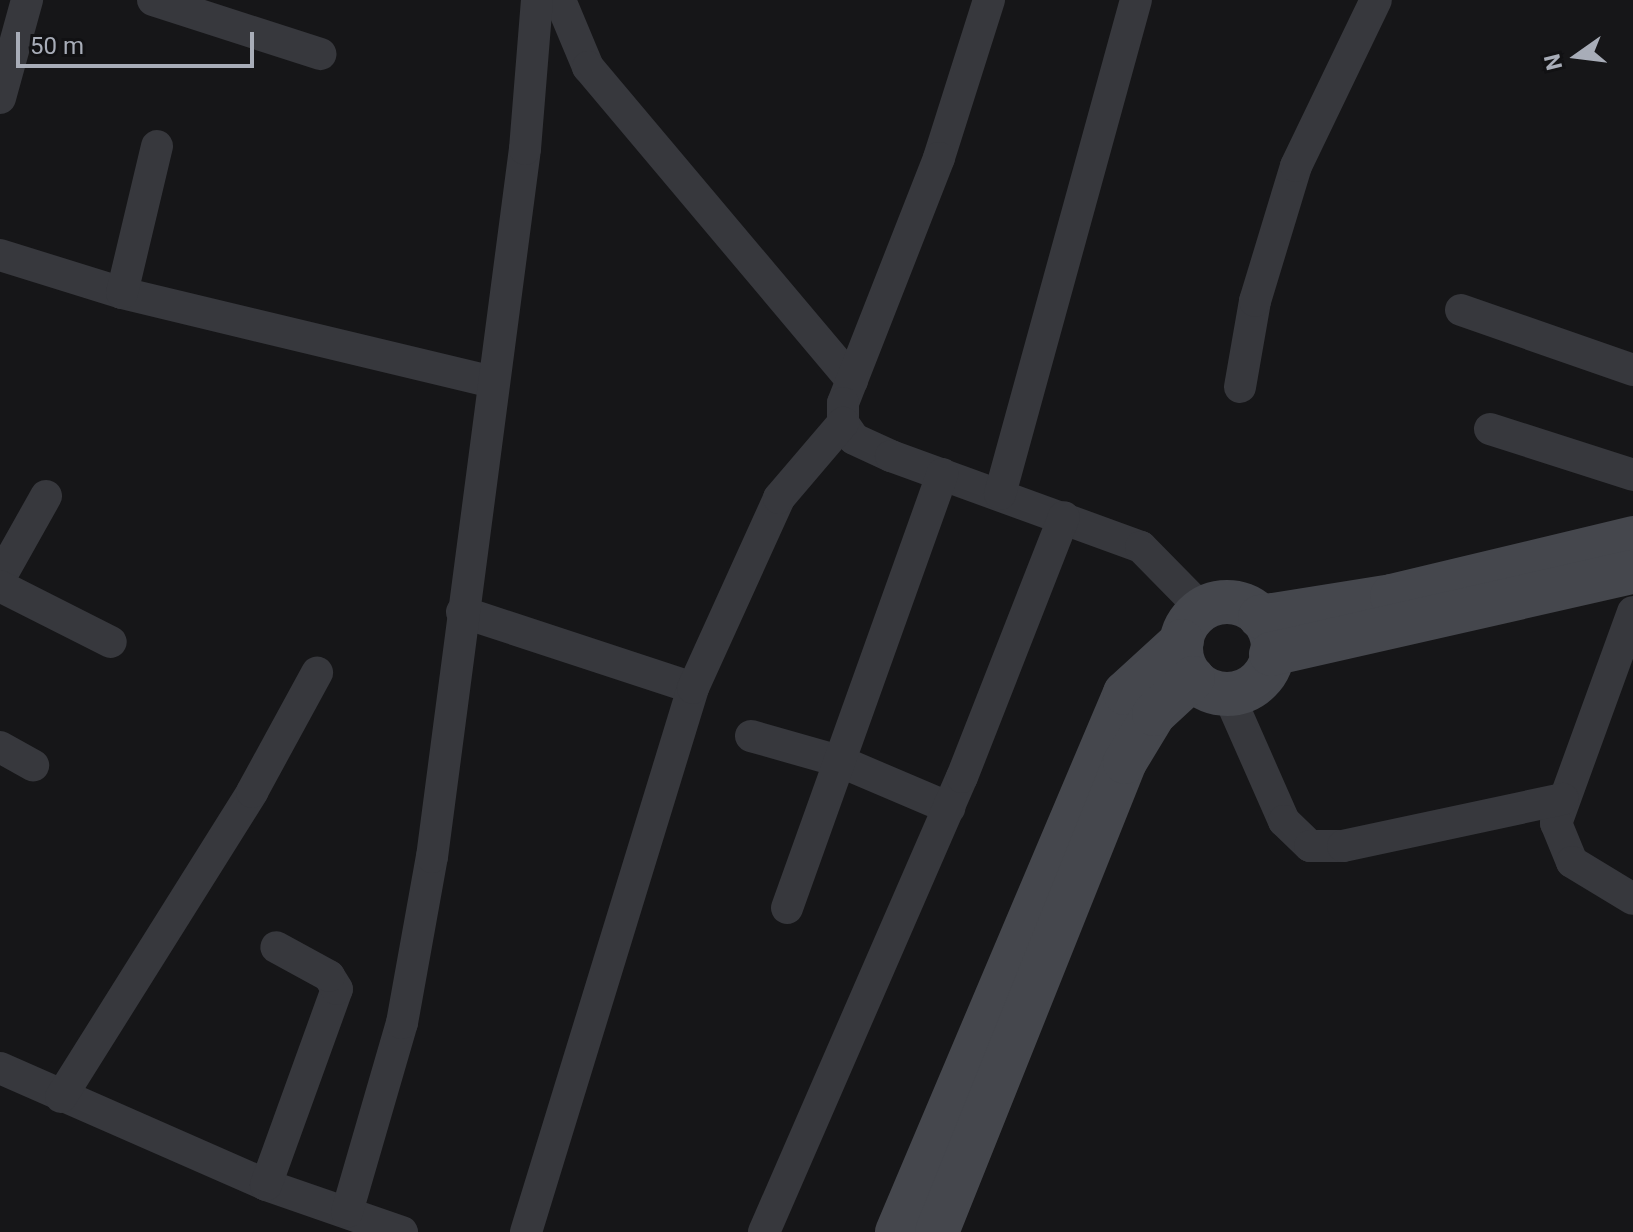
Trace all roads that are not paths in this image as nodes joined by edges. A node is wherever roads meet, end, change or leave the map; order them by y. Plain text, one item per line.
1 (27, 0) edge
2 (153, 0) edge
3 (537, 0) edge
4 (560, 0) edge
5 (989, 0) edge
6 (1136, 0) edge
7 (1376, 0) edge
8 (320, 54) dead end
9 (0, 98) edge
10 (157, 146) dead end
11 (0, 255) edge
12 (122, 293) junction
13 (1461, 310) dead end
14 (1633, 370) edge
15 (852, 381) junction
16 (493, 382) junction
17 (1240, 387) dead end
18 (843, 423) junction
19 (1490, 429) dead end
20 (942, 474) junction
21 (1633, 475) edge
22 (1000, 494) junction
23 (46, 496) dead end
24 (1064, 517) junction
25 (1633, 538) edge
26 (1633, 572) edge
27 (0, 578) edge
28 (0, 586) edge
29 (462, 612) junction
30 (1633, 612) edge
31 (1266, 636) junction
32 (111, 642) dead end
33 (1201, 655) junction
34 (317, 673) dead end
35 (693, 688) junction
36 (751, 736) dead end
37 (0, 747) edge
38 (839, 761) junction
39 (33, 765) dead end
40 (1563, 799) junction
41 (949, 808) junction
42 (1633, 899) edge
43 (787, 908) dead end
44 (276, 947) dead end
45 (0, 1068) edge
46 (61, 1097) junction
47 (266, 1185) junction
48 (346, 1222) edge
49 (402, 1232) edge
50 (526, 1232) edge
51 (764, 1232) edge
52 (897, 1232) edge
53 (937, 1232) edge

1 - 9 street
2 - 8 street
3 - 16 street
4 - 15 street
5 - 15 street
6 - 22 street
7 - 17 street
10 - 12 street
11 - 12 street
12 - 16 street
13 - 14 street
15 - 18 street
16 - 29 street
18 - 20 street
18 - 35 street
19 - 21 street
20 - 22 street
20 - 38 street
22 - 24 street
23 - 27 street
24 - 33 street
24 - 41 street
25 - 31 street
26 - 31 street
28 - 32 street
29 - 35 street
29 - 48 street
30 - 40 street
31 - 33 street
31 - 33 street
33 - 40 street
33 - 52 street
33 - 53 street
34 - 46 street
35 - 50 street
36 - 38 street
37 - 39 street
38 - 41 street
38 - 43 street
40 - 42 street
41 - 51 street
44 - 47 street
45 - 46 street
46 - 47 street
47 - 48 street
48 - 49 street

